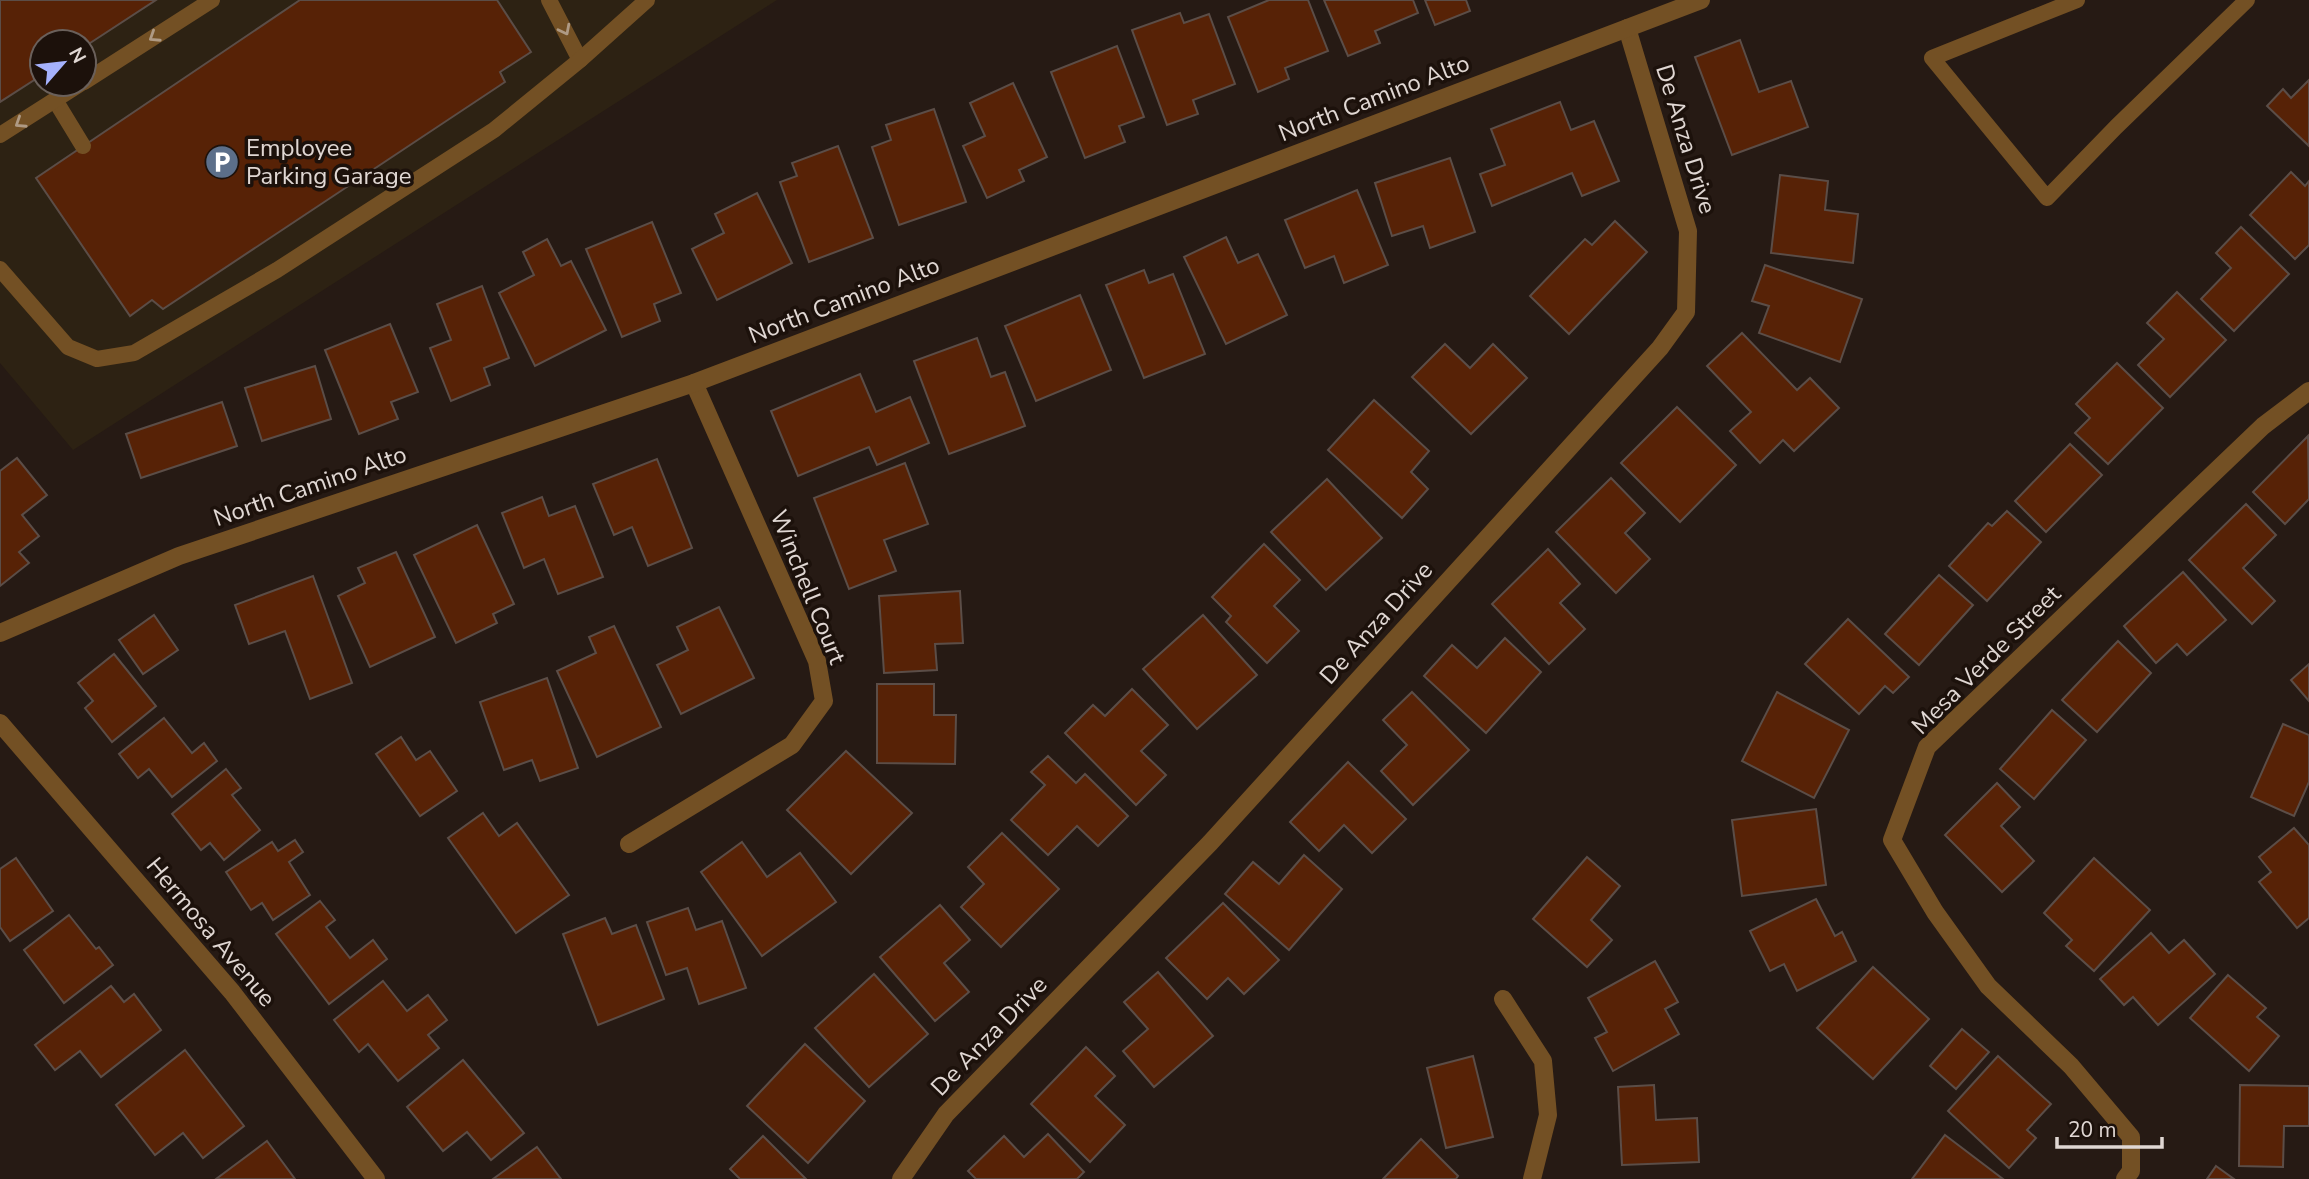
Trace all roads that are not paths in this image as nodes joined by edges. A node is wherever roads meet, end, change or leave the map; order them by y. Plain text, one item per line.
1 (212, 0) edge
2 (549, 0) edge
3 (647, 0) edge
4 (1701, 0) edge
5 (2077, 0) edge
6 (2247, 0) edge
7 (2045, 7) edge
8 (1627, 28) junction
9 (580, 60) junction
10 (98, 73) edge
11 (58, 98) edge
12 (55, 100) junction
13 (0, 135) edge
14 (83, 146) dead end
15 (0, 269) edge
16 (694, 383) junction
17 (2309, 391) edge
18 (0, 632) edge
19 (0, 723) edge
20 (629, 844) dead end
21 (1503, 999) dead end
22 (376, 1179) edge
23 (901, 1179) edge
24 (1532, 1179) edge
25 (2125, 1179) edge

1 -> 10 lane
2 -> 9 lane
3 - 9 lane
4 - 8 street, North Camino Alto
5 - 7 lane
6 - 7 lane
8 - 16 street, North Camino Alto
8 - 23 street, De Anza Drive
9 - 15 lane
11 - 12 lane
12 -> 13 lane
12 - 14 lane
16 - 18 street, North Camino Alto
16 - 20 street, Winchell Court
17 - 25 street, Mesa Verde Street
19 - 22 street, Hermosa Avenue
21 - 24 street

